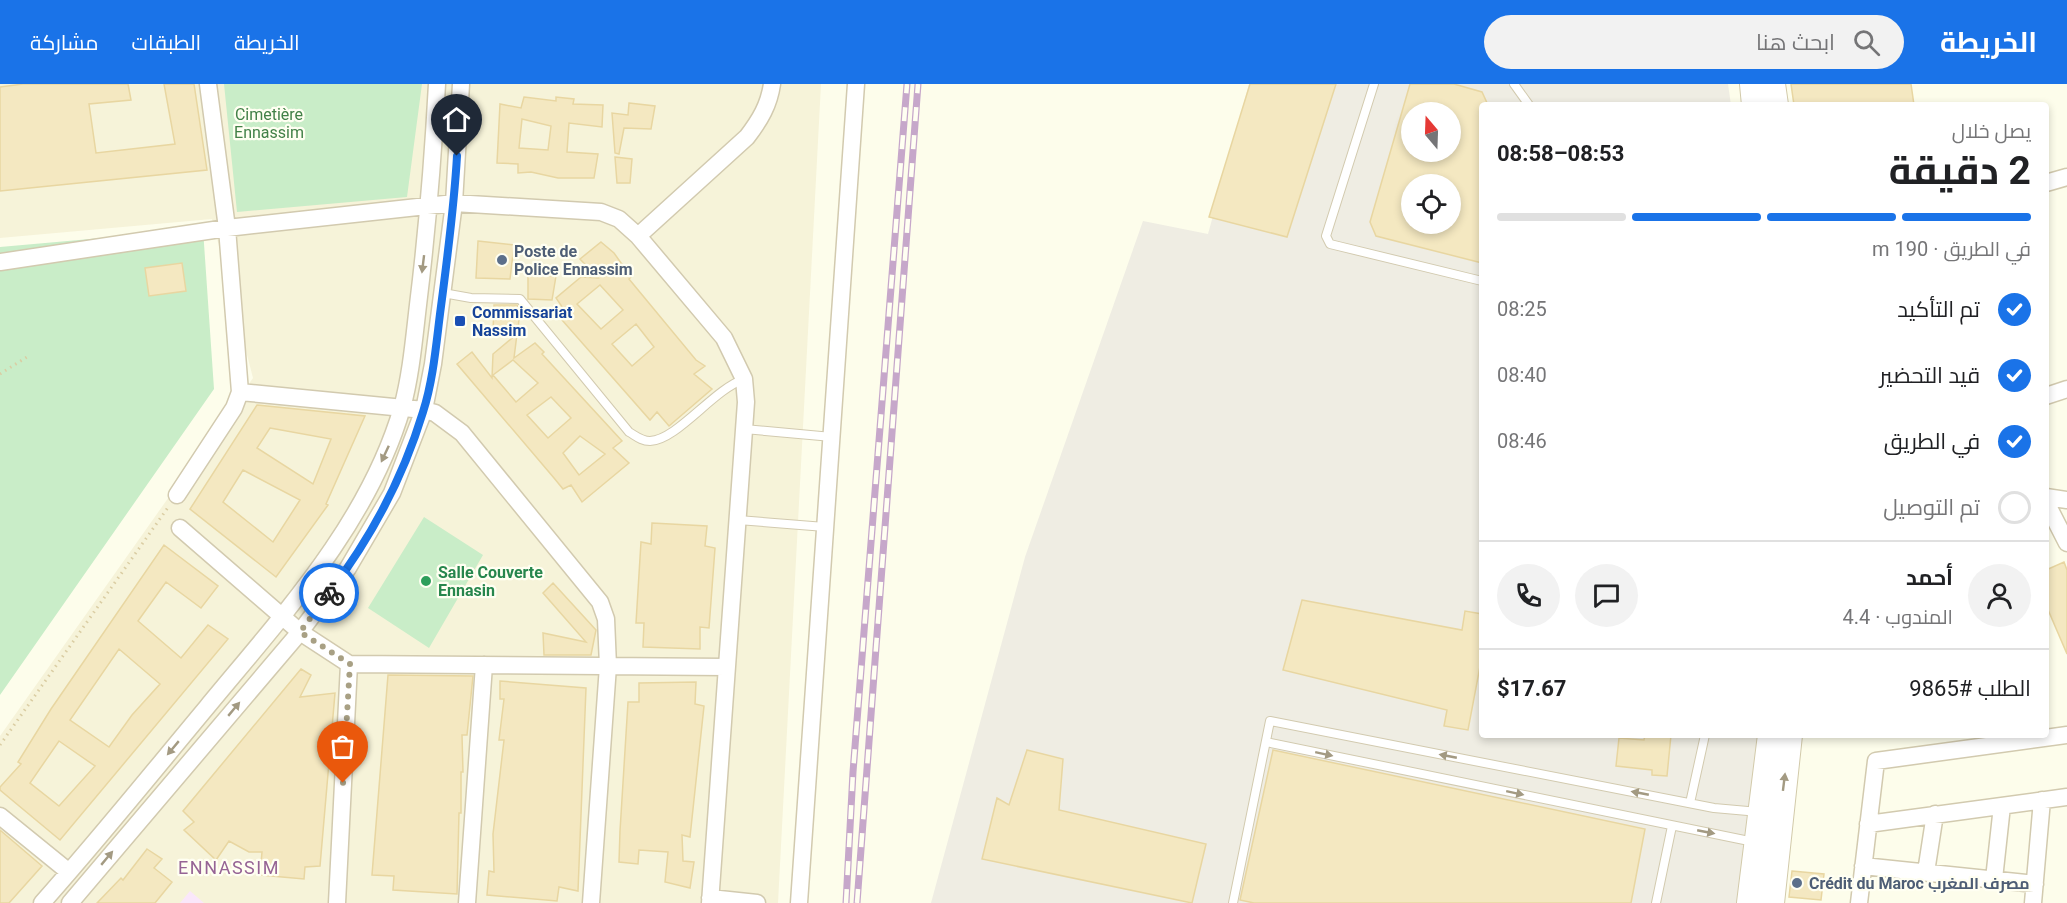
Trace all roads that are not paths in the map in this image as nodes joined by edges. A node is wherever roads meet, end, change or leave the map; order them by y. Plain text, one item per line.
1 (208, 84) edge
2 (436, 84) edge
3 (461, 84) edge
4 (772, 84) edge
5 (856, 84) edge
6 (1374, 84) edge
7 (1514, 84) edge
8 (1752, 84) edge
9 (1773, 84) edge
10 (1527, 102) edge
11 (1755, 102) edge
12 (1776, 102) edge
13 (2067, 177) edge
14 (2049, 182) edge
15 (454, 203) junction
16 (430, 206) junction
17 (227, 228) junction
18 (638, 236) junction
19 (0, 262) edge
20 (1479, 280) edge
21 (443, 293) junction
22 (744, 379) junction
23 (2067, 389) edge
24 (240, 392) junction
25 (2049, 395) edge
26 (402, 406) junction
27 (424, 410) junction
28 (744, 429) junction
29 (832, 437) junction
30 (177, 495) road end
31 (2049, 497) edge
32 (2067, 500) edge
33 (2049, 508) edge
34 (738, 520) junction
35 (825, 527) junction
36 (180, 528) dead end
37 (2067, 543) edge
38 (282, 617) junction
39 (300, 632) junction
40 (350, 664) junction
41 (484, 665) junction
42 (609, 666) junction
43 (726, 667) junction
44 (2067, 735) edge
45 (2049, 737) edge
46 (1704, 738) edge
47 (1770, 738) edge
48 (1789, 738) edge
49 (2045, 738) edge
50 (1266, 742) junction
51 (2067, 797) edge
52 (2042, 800) junction
53 (1690, 803) junction
54 (2002, 806) junction
55 (1771, 814) junction
56 (1935, 814) junction
57 (0, 816) edge
58 (1868, 824) junction
59 (1672, 826) junction
60 (1768, 842) junction
61 (1863, 866) junction
62 (69, 872) junction
63 (1926, 872) junction
64 (1994, 879) junction
65 (2035, 884) junction
66 (710, 900) edge
67 (42, 903) edge
68 (70, 903) edge
69 (337, 903) edge
70 (466, 903) edge
71 (591, 903) edge
72 (757, 903) edge
73 (799, 903) edge
74 (1233, 903) edge
75 (1656, 903) edge
76 (1749, 903) edge
77 (1772, 903) edge
78 (1858, 903) edge
79 (2033, 903) edge

1 - 17 street
2 - 16 street
3 - 15 street
4 - 18 street
5 - 29 street
6 - 20 lane
7 - 10 lane
8 - 11 street
9 - 12 street
13 - 14 street
15 - 16 street
15 - 18 street
15 - 21 street
16 - 17 street
16 -> 26 street
17 - 19 street
17 - 24 street
18 - 22 street
21 - 22 lane
21 - 27 street
22 - 28 street
23 - 25 street
24 - 26 street
24 - 30 street
26 - 27 street
26 -> 38 street
27 - 39 street
27 - 42 street
28 - 29 lane
28 - 34 street
29 - 35 street
31 - 32 street
33 - 37 street
34 - 35 lane
34 - 43 street
35 - 73 street
36 - 38 street
38 - 39 street
38 -> 62 street
39 - 40 street
68 -> 39 street
40 - 41 street
40 - 69 street
41 - 42 street
41 - 70 street
42 - 43 street
42 - 71 street
43 - 66 street
44 - 45 street
46 - 53 lane
47 - 55 street
55 -> 48 street
49 - 58 street
53 -> 50 lane
50 -> 59 lane
50 - 74 lane
51 - 52 street
52 - 54 street
52 - 65 street
53 - 55 lane
54 - 56 street
54 - 64 street
55 - 60 street
56 - 58 street
56 - 63 street
57 - 62 street
58 - 61 street
59 -> 60 lane
59 - 75 lane
60 - 76 street
60 - 77 street
61 - 63 street
61 - 78 street
62 - 67 street
63 - 64 street
64 - 65 street
65 - 79 street
66 - 72 street

